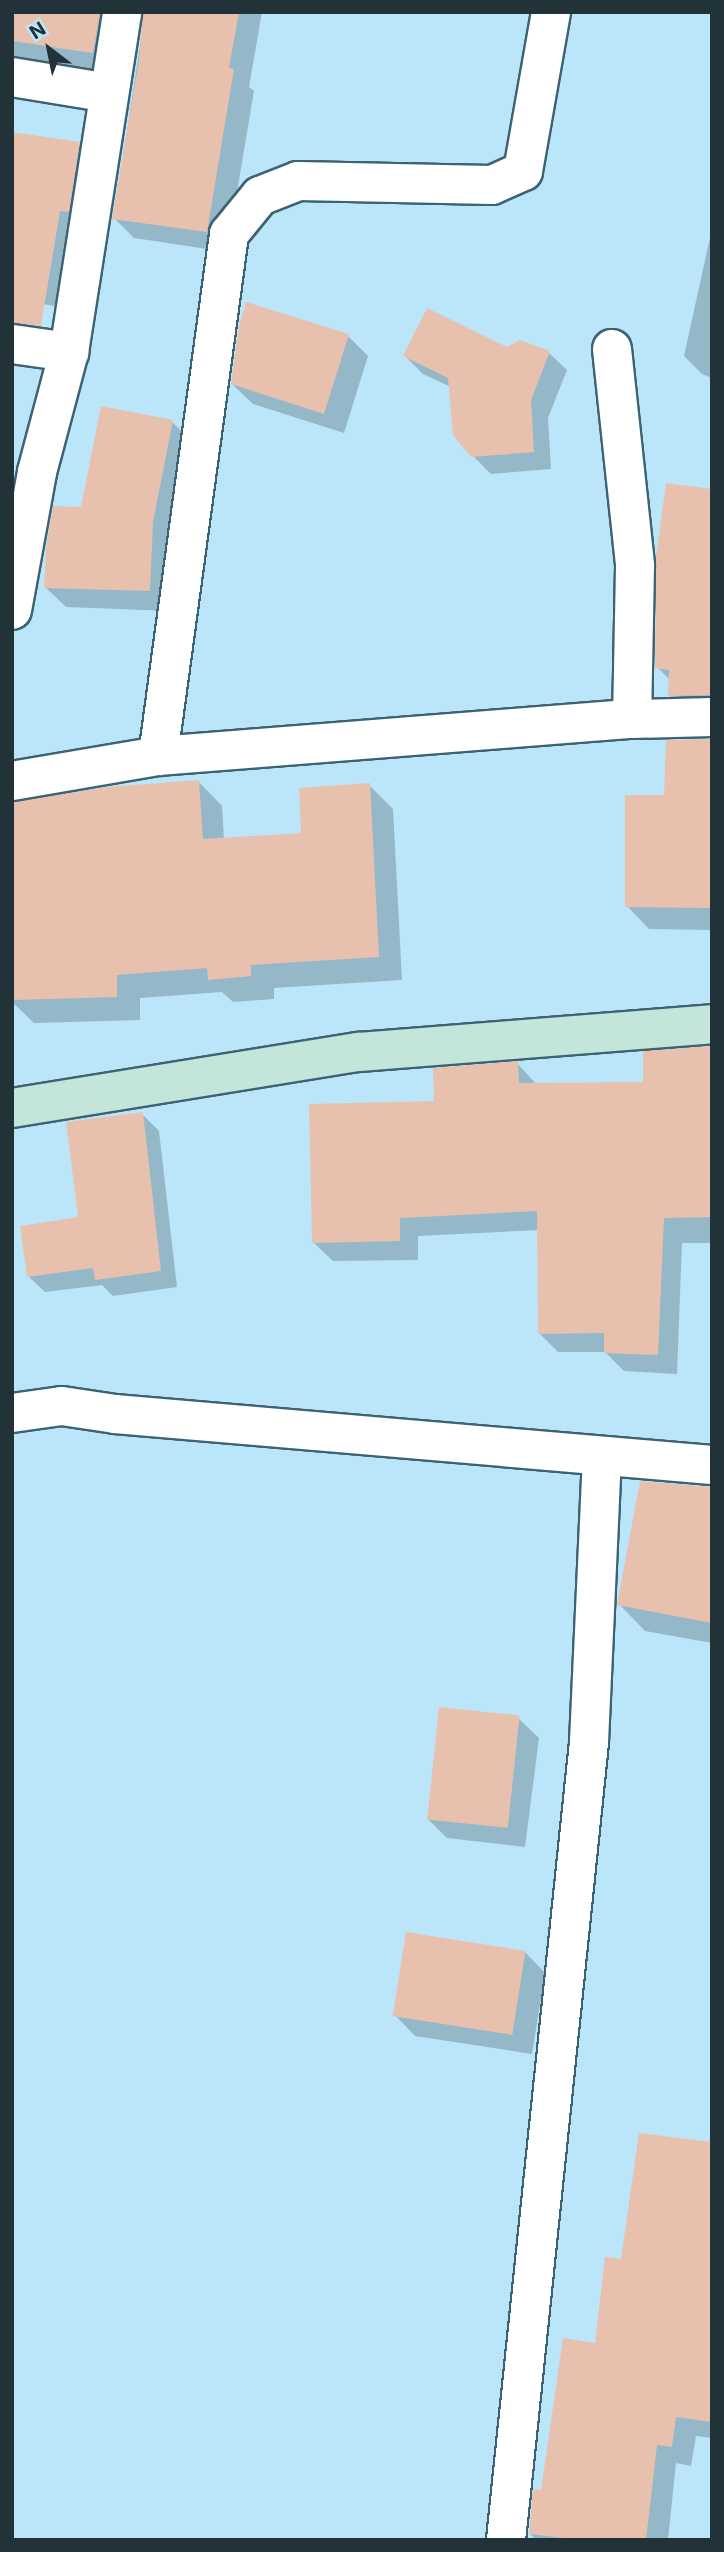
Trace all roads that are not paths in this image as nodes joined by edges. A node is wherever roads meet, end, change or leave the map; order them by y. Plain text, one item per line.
1 (122, 12) edge
2 (551, 12) edge
3 (12, 77) edge
4 (109, 93) junction
5 (12, 344) edge
6 (612, 349) dead end
7 (69, 352) junction
8 (25, 474) edge
9 (12, 610) edge
10 (712, 717) edge
11 (632, 719) junction
12 (158, 756) junction
13 (12, 781) edge
14 (712, 1024) edge
15 (12, 1108) edge
16 (12, 1413) edge
17 (602, 1457) junction
18 (712, 1465) edge
19 (506, 2540) edge

1 - 4 street
2 - 12 street
3 - 4 street
4 - 7 street
5 - 7 street
6 - 11 street
7 - 8 street
8 - 9 street
10 - 11 street
11 - 12 street
12 - 13 street
14 - 15 street
16 - 17 street
17 - 18 street
17 - 19 street

